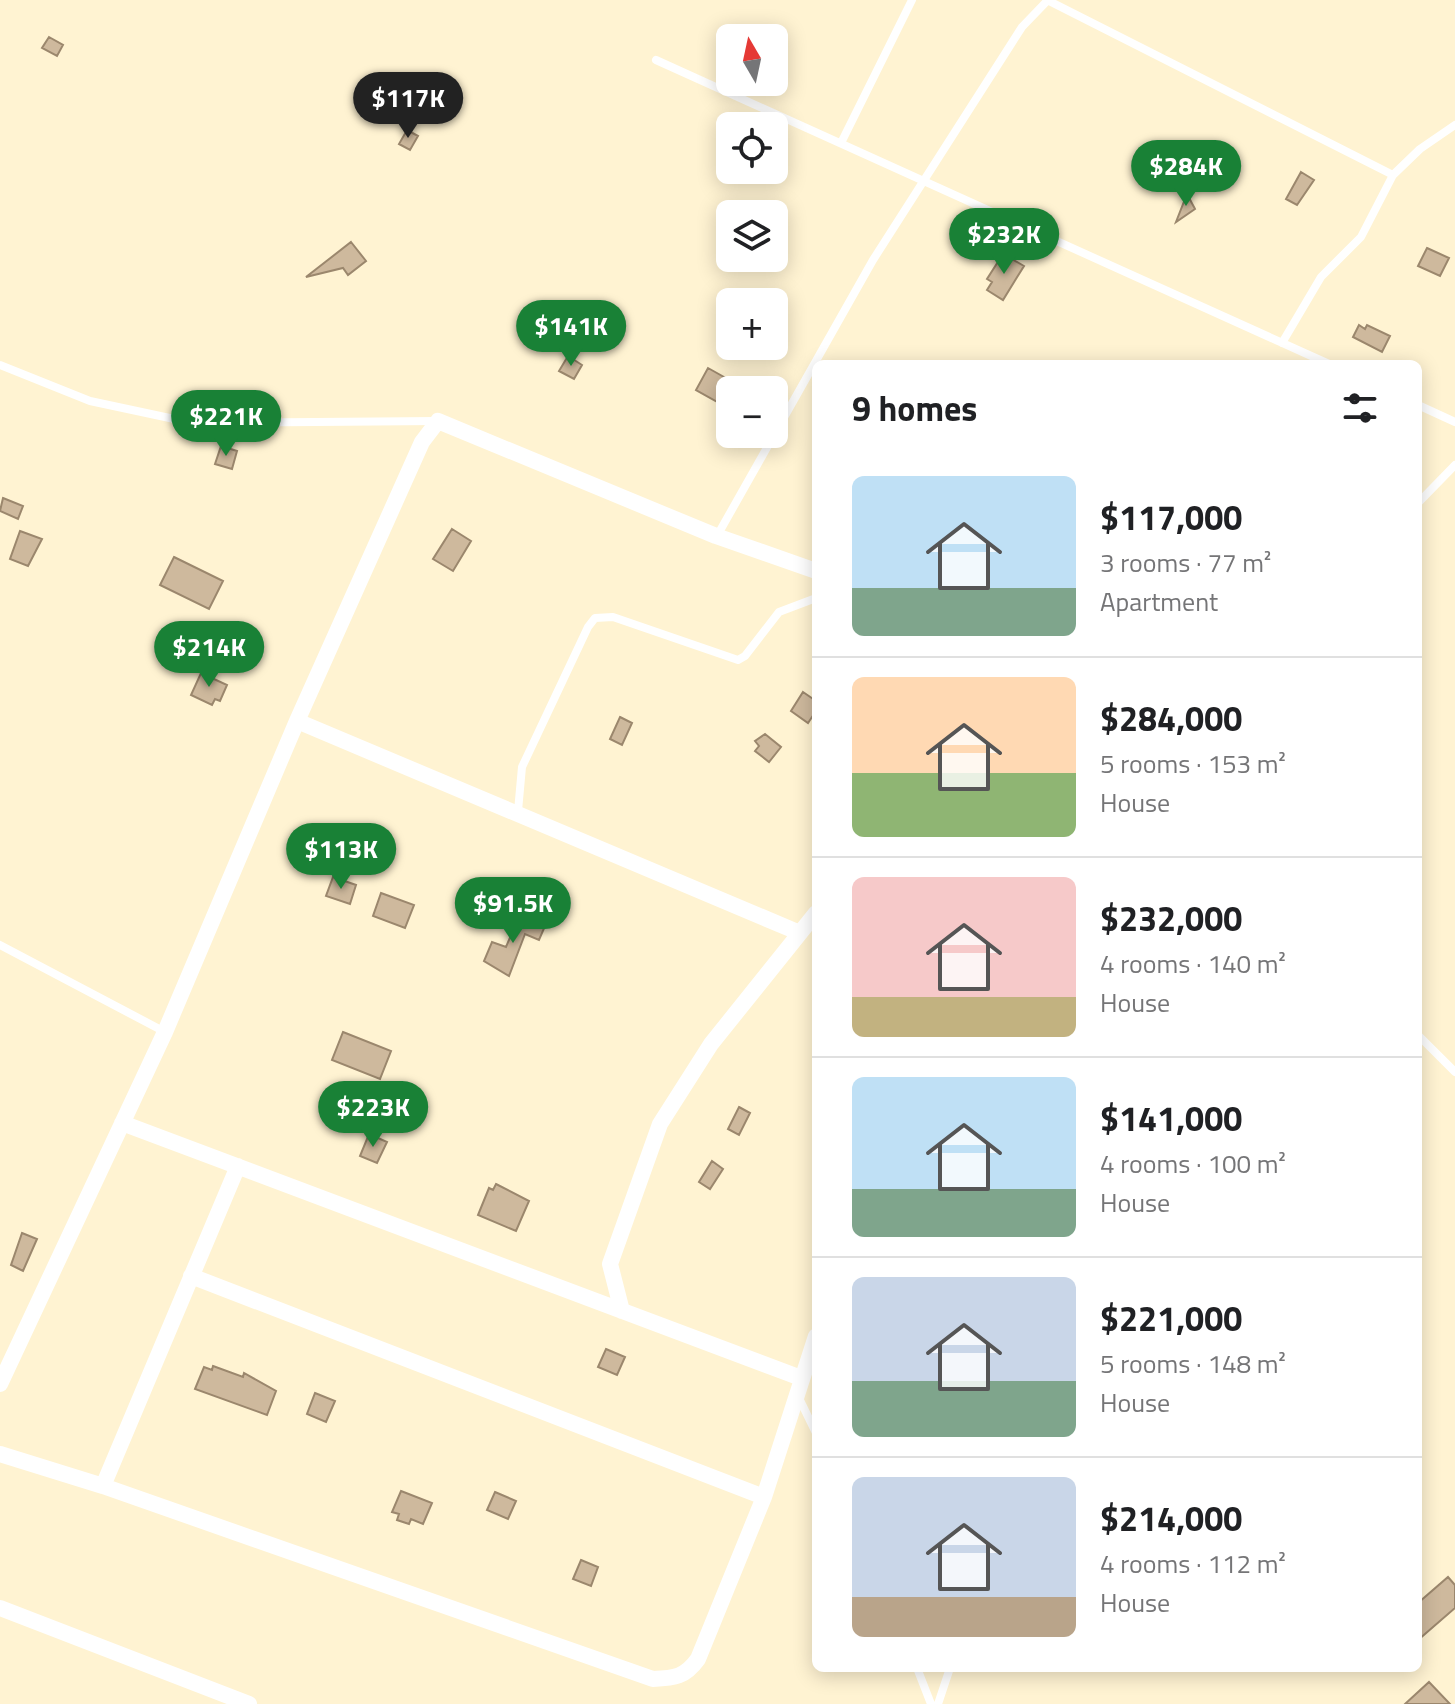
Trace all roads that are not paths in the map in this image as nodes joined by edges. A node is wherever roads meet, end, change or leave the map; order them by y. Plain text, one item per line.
1 (912, 0) edge
2 (1048, 0) edge
3 (656, 60) dead end
4 (1455, 125) edge
5 (841, 143) junction
6 (1393, 175) junction
7 (924, 180) junction
8 (1282, 343) junction
9 (816, 360) edge
10 (1320, 360) edge
11 (0, 365) edge
12 (812, 367) edge
13 (1422, 407) edge
14 (438, 421) junction
15 (1455, 422) edge
16 (1455, 465) edge
17 (1422, 499) edge
18 (716, 536) junction
19 (812, 570) edge
20 (812, 600) edge
21 (297, 721) junction
22 (518, 811) junction
23 (812, 918) edge
24 (800, 933) junction
25 (0, 945) edge
26 (165, 1032) junction
27 (1422, 1039) edge
28 (1455, 1072) edge
29 (122, 1123) junction
30 (238, 1166) junction
31 (191, 1276) junction
32 (622, 1311) junction
33 (812, 1347) edge
34 (801, 1378) junction
35 (0, 1384) edge
36 (797, 1396) junction
37 (812, 1425) edge
38 (0, 1454) edge
39 (103, 1486) junction
40 (764, 1497) junction
41 (0, 1608) edge
42 (919, 1672) edge
43 (949, 1672) edge
44 (249, 1704) edge
45 (931, 1704) edge
46 (938, 1704) edge

1 - 5 lane
2 - 6 lane
2 - 7 lane
3 - 5 lane
4 - 6 lane
5 - 7 lane
6 - 8 lane
7 - 8 lane
7 - 9 lane
8 - 10 lane
11 - 14 lane
12 - 18 lane
13 - 15 lane
14 - 18 street
14 - 21 street
16 - 17 lane
18 - 19 street
20 - 22 lane
21 - 22 street
21 - 26 street
22 - 24 street
23 - 24 street
24 - 32 street
25 - 26 lane
26 - 29 street
27 - 28 lane
29 - 30 street
29 - 35 street
30 - 31 street
30 - 32 street
31 - 39 street
31 - 40 street
32 - 34 street
33 - 34 street
34 - 36 street
36 - 37 lane
36 - 40 street
38 - 39 street
39 - 40 street
41 - 44 street
42 - 45 lane
43 - 46 lane

